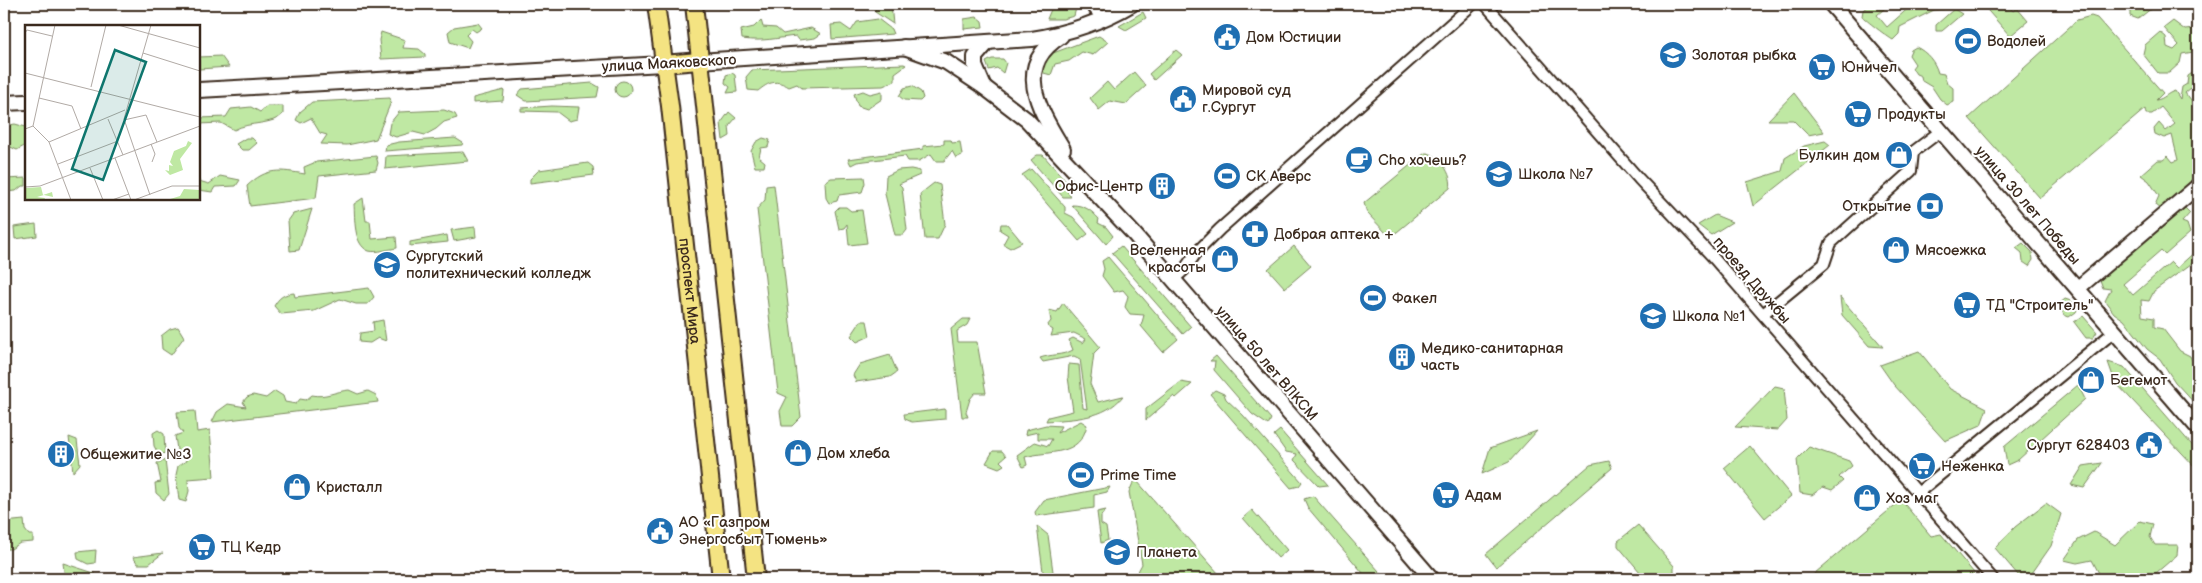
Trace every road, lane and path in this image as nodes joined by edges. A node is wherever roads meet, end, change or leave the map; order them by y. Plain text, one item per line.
1 (656, 4) edge
2 (694, 4) edge
3 (1090, 4) edge
4 (1132, 4) edge
5 (1473, 4) edge
6 (1485, 4) edge
7 (1832, 4) edge
8 (1103, 20) junction
9 (1063, 34) junction
10 (988, 42) junction
11 (904, 47) junction
12 (699, 61) junction
13 (663, 64) junction
14 (984, 87) junction
15 (200, 90) edge
16 (25, 102) edge
17 (4, 103) edge
18 (1942, 130) junction
19 (1076, 169) junction
20 (2198, 186) edge
21 (1174, 279) junction
22 (2078, 288) junction
23 (1763, 314) junction
24 (2115, 331) junction
25 (2198, 428) edge
26 (1919, 492) junction
27 (721, 579) edge
28 (756, 579) edge
29 (1432, 579) edge
30 (1994, 579) edge

1 - 13 main road, проспект Мира
2 - 12 main road
3 - 8 street
4 - 8 main road, улица Маяковского
5 - 21 street
6 - 23 street, проезд Дружбы
7 - 18 main road, улица 30 лет Победы
8 - 9 main road, улица Маяковского
9 - 10 main road, улица Маяковского
9 - 19 main road, улица 50 лет ВЛКСМ
10 - 11 main road, улица Маяковского
10 - 14 main road
11 - 12 main road, улица Маяковского
11 - 14 main road, улица 50 лет ВЛКСМ
12 - 13 main road, улица Маяковского
12 - 28 main road
13 - 15 main road, улица Маяковского
13 - 27 main road, проспект Мира
14 - 19 main road, улица 50 лет ВЛКСМ
16 - 17 main road
18 - 22 main road, улица 30 лет Победы
18 - 23 street
19 - 21 main road, улица 50 лет ВЛКСМ
20 - 22 main road
21 - 29 main road, улица 50 лет ВЛКСМ
22 - 24 main road, улица 30 лет Победы
23 - 26 street, проезд Дружбы
24 - 25 main road, улица 30 лет Победы
24 - 26 street
26 - 30 street, проезд Дружбы

